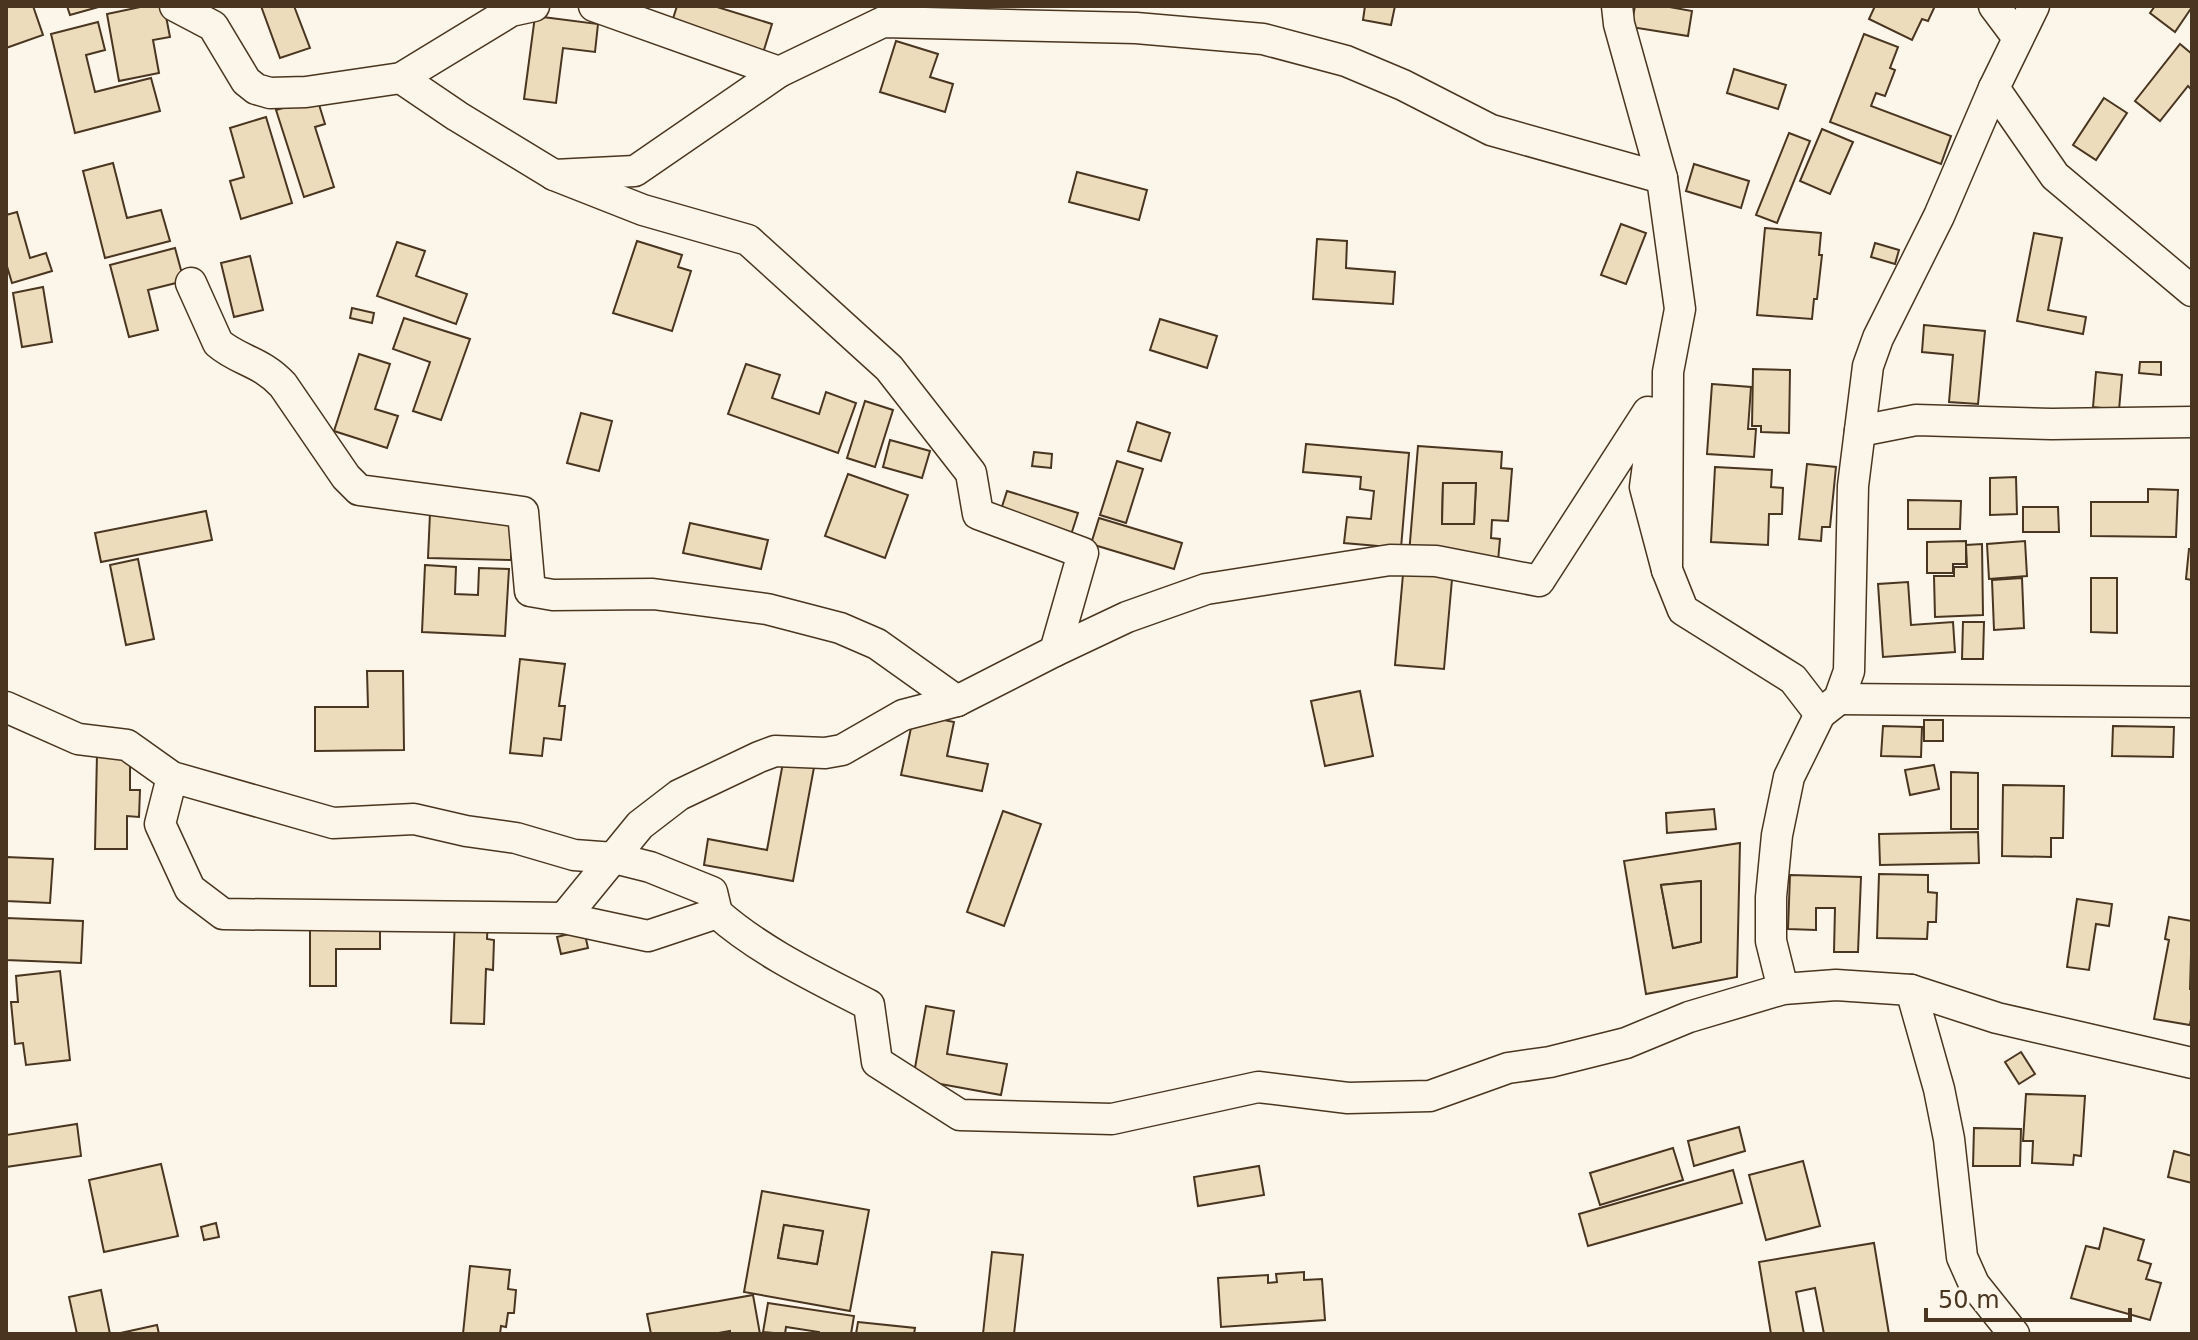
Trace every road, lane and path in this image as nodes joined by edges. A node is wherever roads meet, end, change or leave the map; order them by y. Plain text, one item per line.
1 (175, 6) edge
2 (534, 6) edge
3 (594, 6) edge
4 (1617, 6) edge
5 (1994, 6) edge
6 (2034, 6) edge
7 (870, 14) edge
8 (2018, 38) junction
9 (779, 72) junction
10 (401, 78) junction
11 (1994, 88) junction
12 (554, 175) junction
13 (1662, 178) junction
14 (191, 283) dead end
15 (2192, 291) edge
16 (2192, 422) edge
17 (1860, 431) junction
18 (1667, 570) junction
19 (1055, 651) junction
20 (957, 701) junction
21 (2192, 702) edge
22 (1829, 706) junction
23 (6, 707) edge
24 (172, 777) junction
25 (614, 858) junction
26 (717, 913) junction
27 (564, 918) junction
28 (1783, 989) junction
29 (1911, 990) junction
30 (2192, 1063) edge
31 (2014, 1334) edge

1 - 10 street
2 - 10 street
3 - 9 street
4 - 13 street
5 - 8 street
6 - 8 street
7 - 9 street
7 - 13 street
8 - 11 street
9 - 12 street
10 - 12 street
11 - 15 street
11 - 17 street
12 - 19 street
13 - 18 street
14 - 20 street
16 - 17 street
17 - 22 street
18 - 19 street
18 - 22 street
19 - 20 street
20 - 25 street
21 - 22 street
22 - 28 street
23 - 24 street
24 - 25 street
24 - 27 street
25 - 26 street
25 - 27 street
26 - 27 street
26 - 28 street
28 - 29 street
29 - 30 street
29 - 31 street

